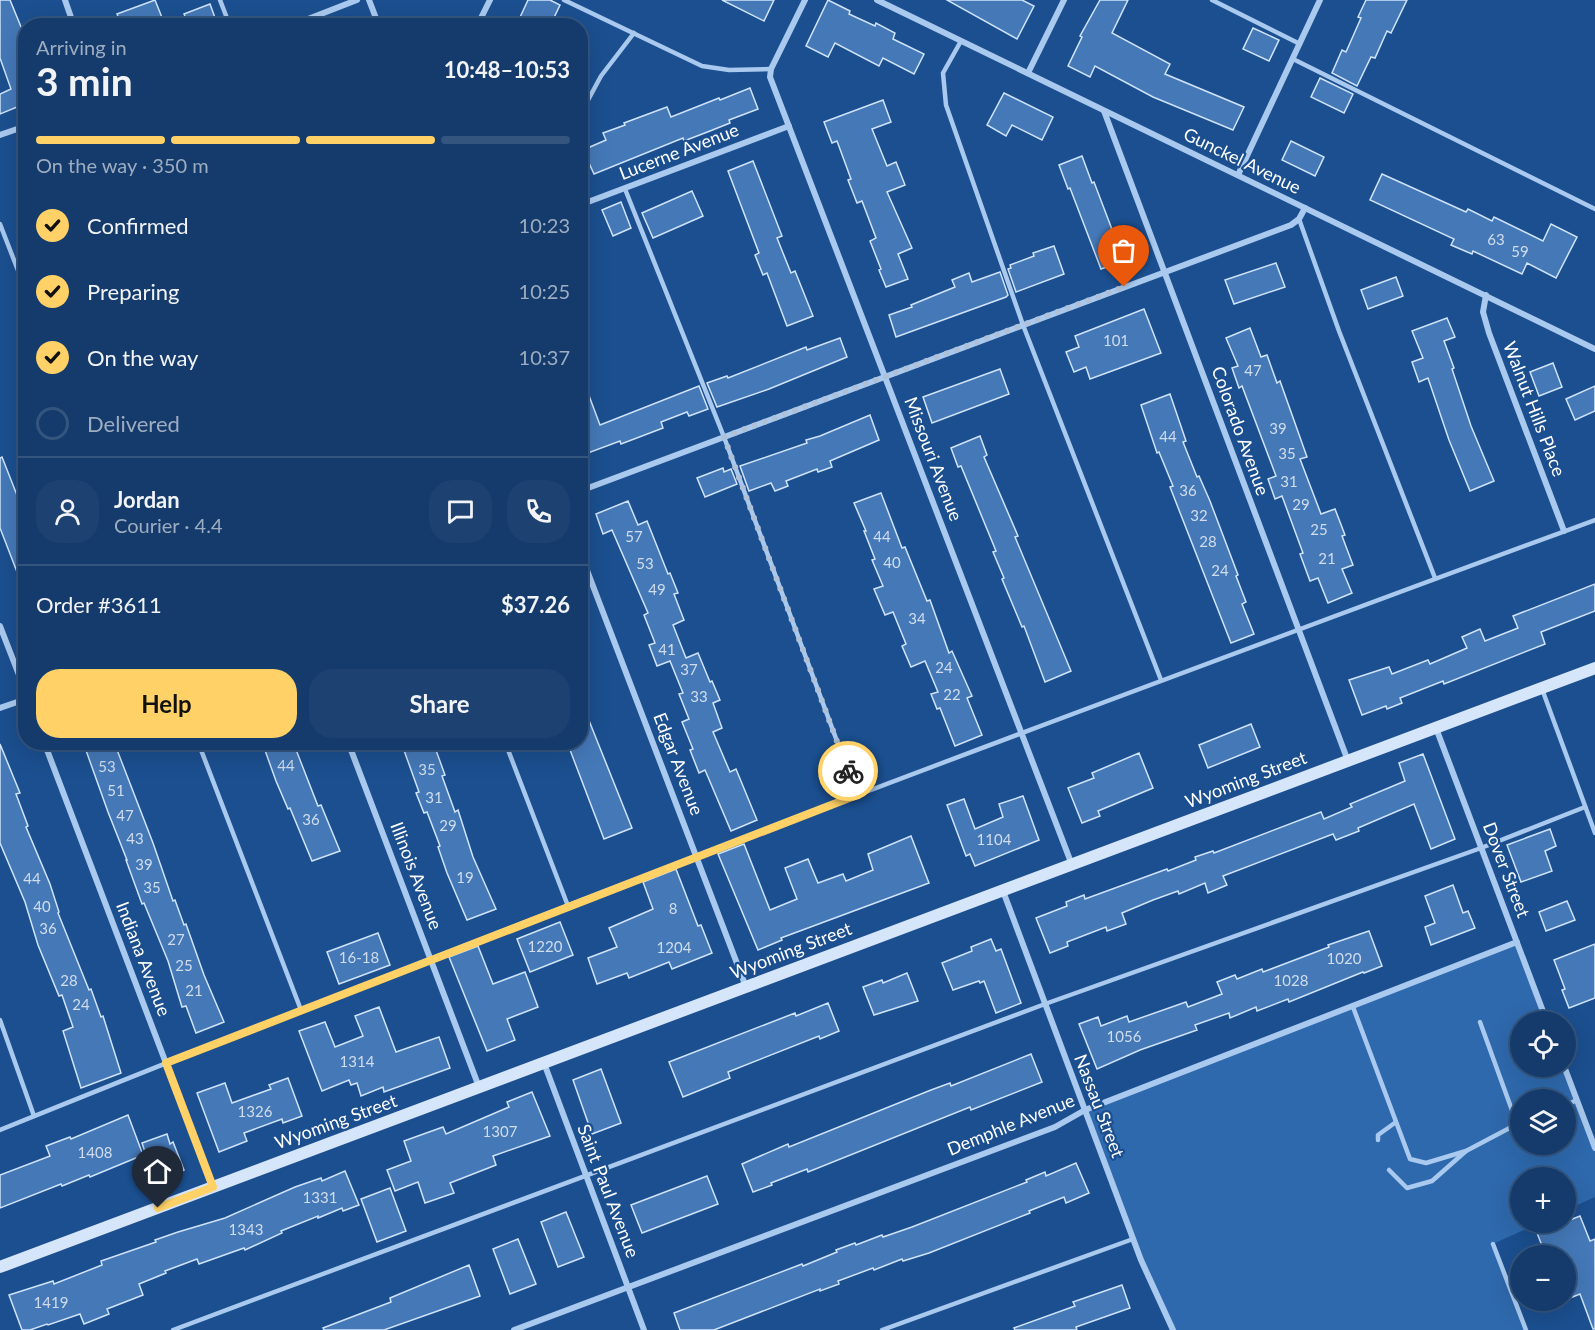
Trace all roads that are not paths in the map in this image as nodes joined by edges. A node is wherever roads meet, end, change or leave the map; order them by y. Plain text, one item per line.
1 (65, 0) edge
2 (220, 0) edge
3 (357, 0) edge
4 (369, 0) edge
5 (490, 0) edge
6 (564, 0) edge
7 (805, 0) edge
8 (877, 0) edge
9 (1064, 0) edge
10 (1212, 0) edge
11 (1320, 0) edge
12 (71, 18) edge
13 (227, 18) edge
14 (311, 18) edge
15 (376, 18) edge
16 (481, 18) edge
17 (634, 33) junction
18 (961, 41) junction
19 (1300, 44) junction
20 (1293, 59) junction
21 (771, 69) junction
22 (1028, 73) junction
23 (588, 100) edge
24 (1104, 111) junction
25 (789, 126) junction
26 (18, 129) edge
27 (0, 135) edge
28 (1238, 175) junction
29 (625, 189) junction
30 (588, 199) edge
31 (589, 202) joint
32 (1305, 208) junction
33 (1595, 209) edge
34 (1299, 219) junction
35 (0, 224) edge
36 (18, 270) edge
37 (1165, 272) junction
38 (1486, 296) junction
39 (1023, 325) junction
40 (1595, 349) edge
41 (885, 376) junction
42 (724, 437) junction
43 (588, 488) edge
44 (1595, 520) edge
45 (1564, 531) junction
46 (588, 573) edge
47 (1435, 578) junction
48 (0, 626) edge
49 (1298, 629) junction
50 (1595, 668) edge
51 (18, 672) edge
52 (1161, 680) junction
53 (1542, 688) junction
54 (18, 702) edge
55 (0, 708) edge
56 (1436, 728) junction
57 (1021, 732) junction
58 (47, 750) edge
59 (201, 750) edge
60 (351, 750) edge
61 (508, 750) edge
62 (1348, 762) junction
63 (857, 795) junction
64 (1586, 807) junction
65 (1592, 817) edge
66 (1595, 833) edge
67 (1481, 848) junction
68 (697, 856) junction
69 (1072, 865) junction
70 (1003, 891) junction
71 (568, 906) junction
72 (1517, 942) junction
73 (432, 959) junction
74 (746, 987) junction
75 (1045, 1004) junction
76 (1353, 1007) junction
77 (301, 1010) junction
78 (1543, 1011) edge
79 (0, 1020) edge
80 (1480, 1022) dead end
81 (544, 1062) junction
82 (166, 1063) junction
83 (1568, 1077) edge
84 (480, 1087) junction
85 (1510, 1100) edge
86 (1577, 1100) joint
87 (1085, 1110) junction
88 (34, 1116) junction
89 (1396, 1122) junction
90 (1595, 1124) edge
91 (1587, 1126) junction
92 (1510, 1128) edge
93 (0, 1130) edge
94 (1378, 1140) dead end
95 (1595, 1148) edge
96 (1466, 1151) junction
97 (1389, 1170) dead end
98 (586, 1176) junction
99 (213, 1187) junction
100 (1134, 1239) junction
101 (1493, 1244) dead end
102 (0, 1267) edge
103 (628, 1287) junction
104 (173, 1330) edge
105 (514, 1330) edge
106 (644, 1330) edge
107 (882, 1330) edge
108 (1173, 1330) edge
109 (1526, 1330) edge

1 - 12 street
2 - 13 lane
3 - 14 street
4 - 15 street
5 - 16 street
6 - 17 lane
7 - 21 street
8 - 18 street, Gunckel Avenue
9 - 22 street
10 - 19 lane
11 - 19 street
17 - 21 lane
17 - 23 lane
18 - 22 street, Gunckel Avenue
18 - 39 lane
19 - 20 street
20 - 28 street
20 - 33 lane
21 - 25 street, Missouri Avenue
22 - 24 street, Gunckel Avenue
24 - 28 street, Gunckel Avenue
24 - 37 street, Colorado Avenue
25 - 29 street, Lucerne Avenue
25 - 41 street, Missouri Avenue
26 - 27 street
28 - 32 street, Gunckel Avenue
29 - 31 street, Lucerne Avenue
29 - 42 lane
30 - 31 lane
32 - 34 street
32 - 38 street, Gunckel Avenue
34 - 37 street
34 - 47 lane
35 - 36 lane
37 - 39 street
37 - 49 street, Colorado Avenue
38 - 40 street, Gunckel Avenue
38 - 45 street, Walnut Hills Place
39 - 41 street
39 - 52 lane
41 - 42 street
41 - 57 street, Missouri Avenue
42 - 43 street
42 - 63 lane
44 - 45 lane
45 - 47 lane
46 - 68 street, Edgar Avenue
47 - 49 lane
48 - 51 street
49 - 52 lane
49 - 62 street, Colorado Avenue
50 - 53 street, Wyoming Street
52 - 57 lane
53 - 56 street, Wyoming Street
53 - 64 lane
54 - 55 street
56 - 62 street, Wyoming Street
56 - 67 street, Dover Street
57 - 63 lane
57 - 69 street, Missouri Avenue
58 - 82 street, Indiana Avenue
59 - 77 lane
60 - 73 street, Illinois Avenue
61 - 71 lane
62 - 69 street, Wyoming Street
63 - 68 lane
64 - 65 lane
64 - 67 lane
65 - 66 lane
67 - 72 street, Dover Street
67 - 75 lane
68 - 71 lane
68 - 74 street, Edgar Avenue
69 - 70 street, Wyoming Street
70 - 74 street, Wyoming Street
70 - 75 street, Nassau Street
71 - 73 lane
72 - 76 street, Demphle Avenue
72 - 78 street, Dover Street
73 - 77 lane
73 - 84 street, Illinois Avenue
74 - 81 street, Wyoming Street
75 - 87 street, Nassau Street
75 - 98 lane
76 - 87 street, Demphle Avenue
76 - 89 lane
77 - 82 lane
79 - 88 lane
80 - 85 lane
81 - 84 street, Wyoming Street
81 - 98 street, Saint Paul Avenue
82 - 88 lane
82 - 99 street, Indiana Avenue
83 - 86 street
84 - 99 street, Wyoming Street
86 - 91 street
87 - 100 street, Nassau Street
87 - 103 street, Demphle Avenue
88 - 93 lane
89 - 94 lane
89 - 96 lane
90 - 91 street
91 - 95 street
92 - 96 lane
96 - 97 lane
98 - 103 street, Saint Paul Avenue
98 - 104 lane
99 - 102 street, Wyoming Street
100 - 107 lane
100 - 108 street, Nassau Street
101 - 109 lane
103 - 105 street, Demphle Avenue
103 - 106 street, Saint Paul Avenue

